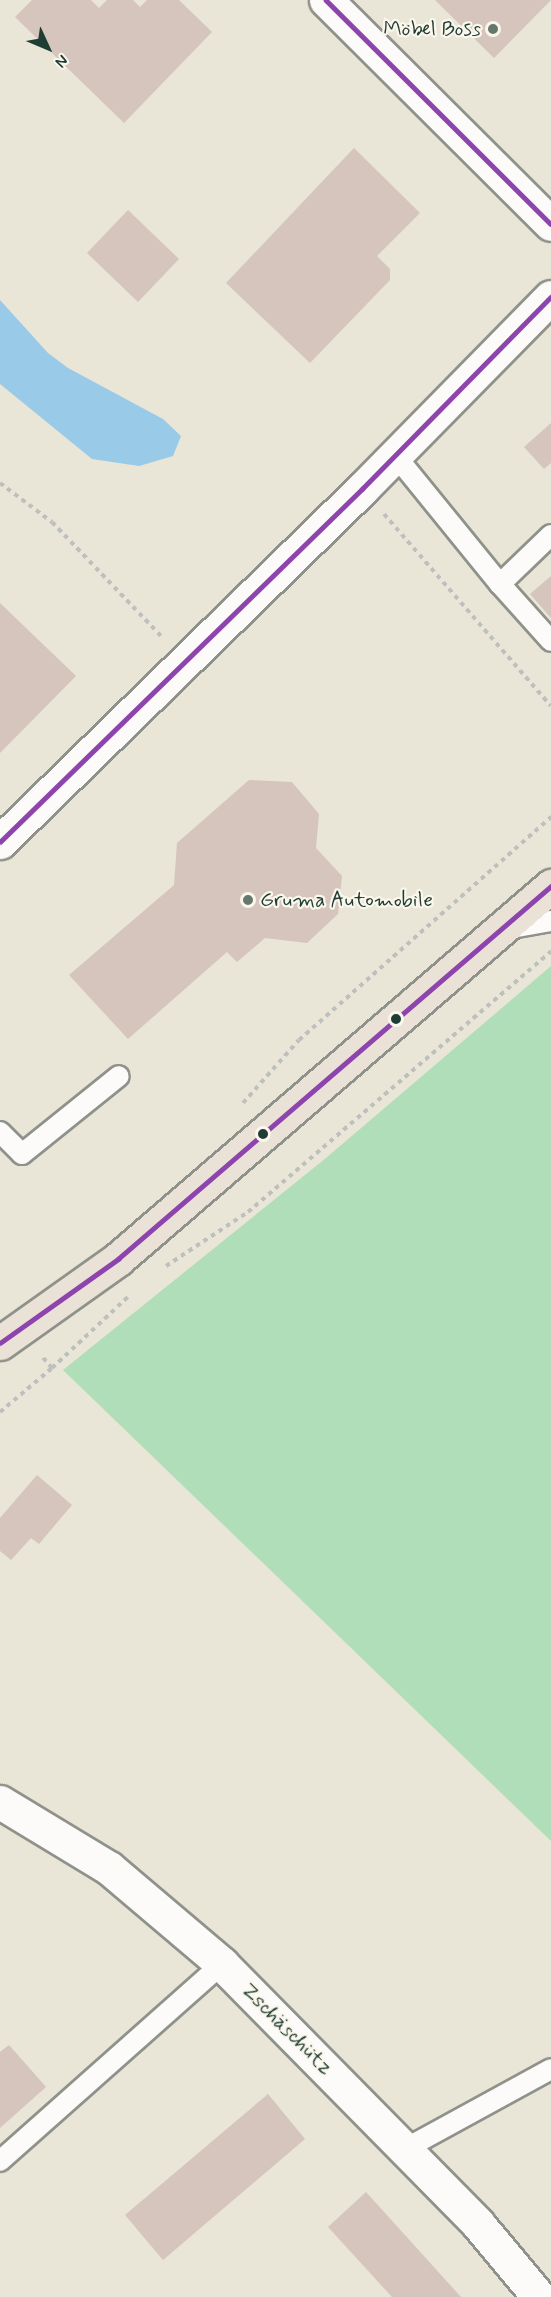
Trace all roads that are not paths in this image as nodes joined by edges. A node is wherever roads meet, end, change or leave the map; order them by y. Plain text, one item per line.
1 (326, 0) edge
2 (551, 224) edge
3 (551, 297) edge
4 (395, 455) junction
5 (551, 535) edge
6 (500, 584) junction
7 (551, 641) edge
8 (0, 842) edge
9 (551, 886) edge
10 (551, 921) edge
11 (500, 930) junction
12 (119, 1076) dead end
13 (0, 1132) edge
14 (118, 1259) junction
15 (0, 1343) edge
16 (0, 1369) edge
17 (0, 1802) edge
18 (222, 1964) junction
19 (551, 2068) edge
20 (405, 2149) junction
21 (0, 2161) edge
22 (538, 2297) edge

1 - 2 street
3 - 4 street
4 - 6 lane
4 - 8 street
5 - 6 lane
6 - 7 lane
9 - 11 main road
10 - 11 lane
11 - 14 main road
12 - 13 lane
14 - 15 main road
14 - 16 main road
17 - 18 street, Zschäschütz
18 - 20 street, Zschäschütz
18 - 21 lane
19 - 20 lane
20 - 22 street, Zschäschütz

